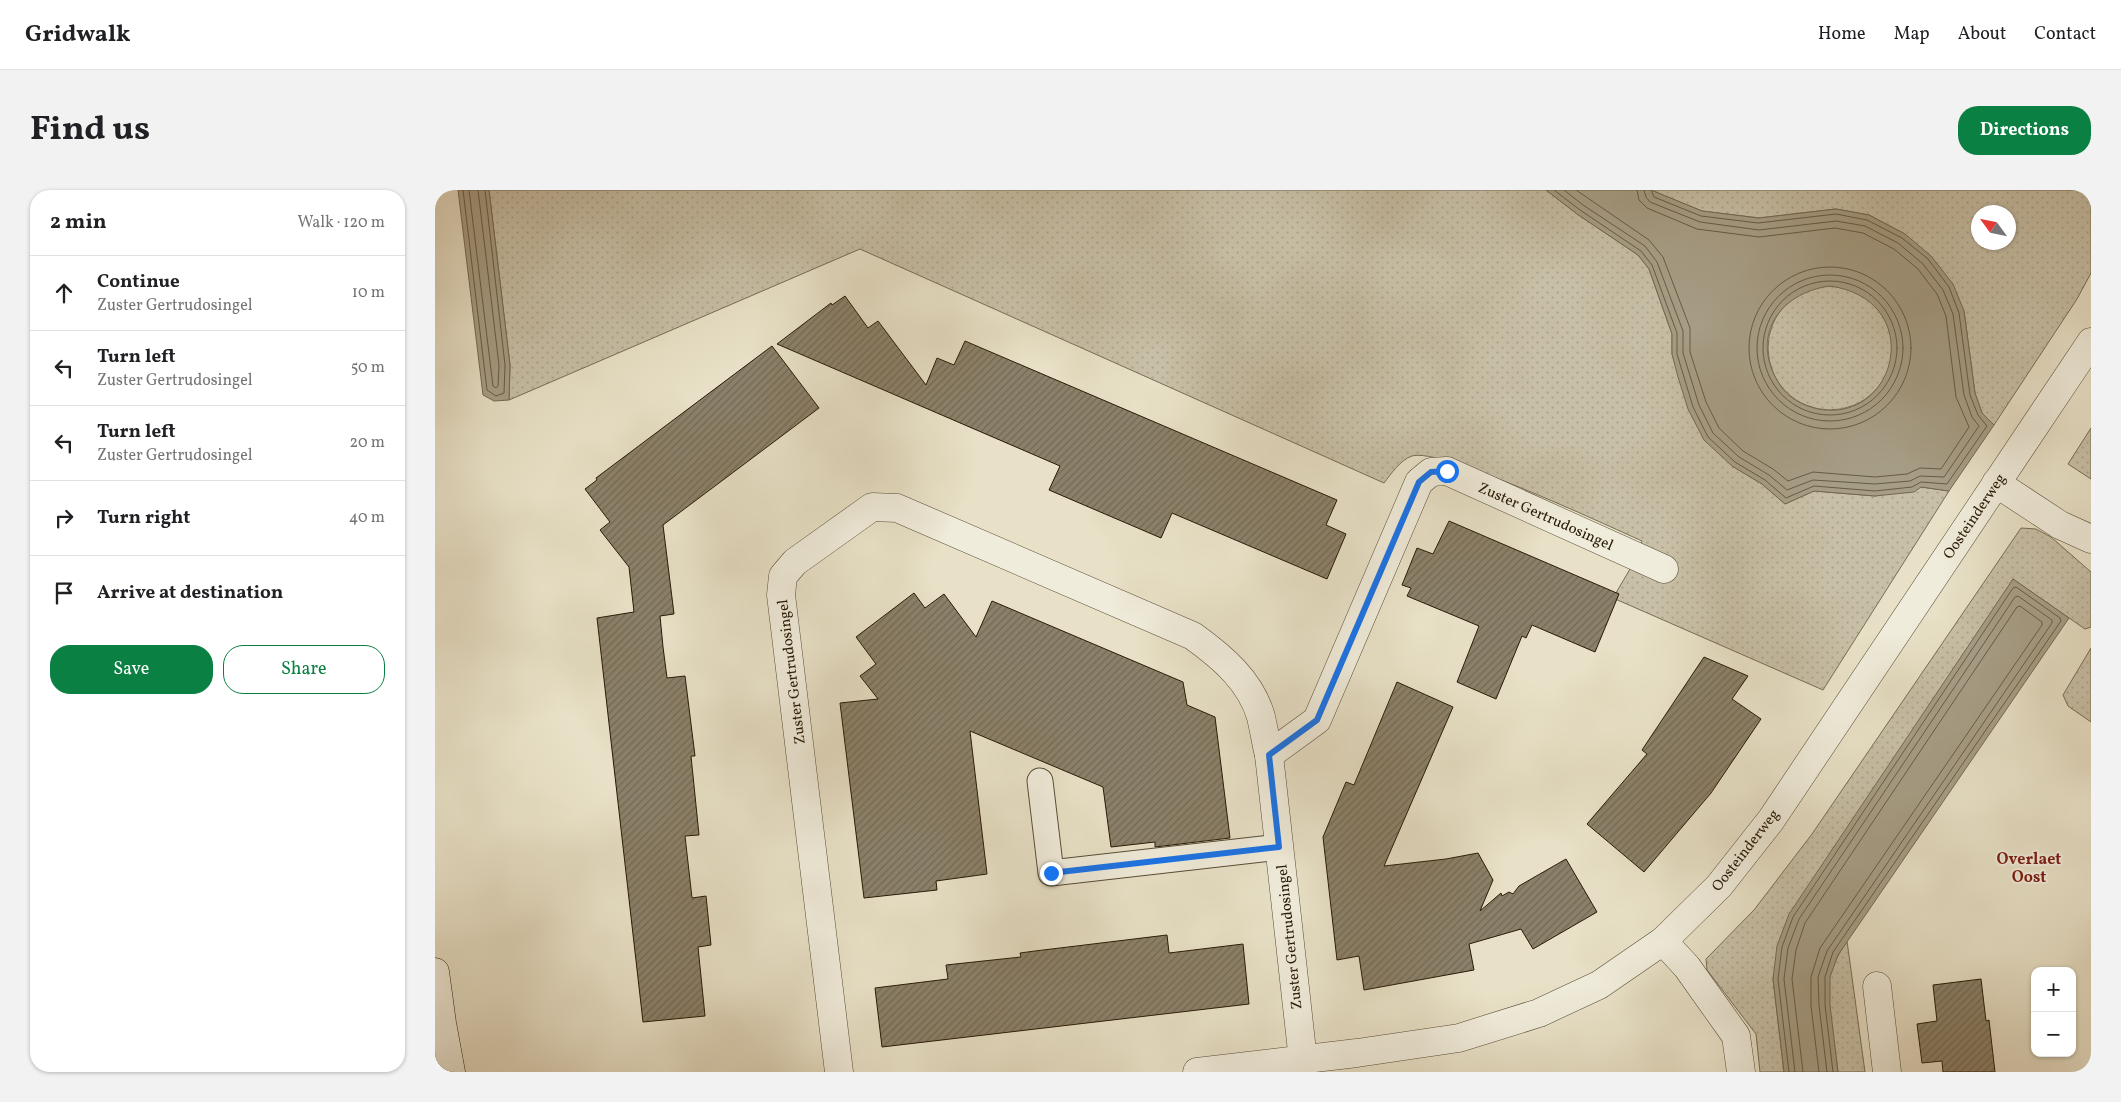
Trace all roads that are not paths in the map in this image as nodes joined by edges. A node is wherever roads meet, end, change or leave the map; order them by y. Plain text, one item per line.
1 (2091, 342) edge
2 (1995, 483) junction
3 (2060, 525) junction
4 (2091, 538) edge
5 (2091, 554) edge
6 (1664, 569) dead end
7 (1269, 755) junction
8 (1040, 781) dead end
9 (1279, 847) junction
10 (1663, 941) junction
11 (435, 972) edge
12 (1877, 986) dead end
13 (1303, 1060) junction
14 (1358, 1062) edge
15 (451, 1072) edge
16 (839, 1072) edge
17 (1197, 1072) edge
18 (1741, 1072) edge
19 (1887, 1072) edge

1 - 2 street, Oosteinderweg
2 - 3 street
2 - 10 street, Oosteinderweg
3 - 4 street
3 - 5 street
6 - 7 street, Zuster Gertrudosingel
7 - 9 street, Zuster Gertrudosingel
7 - 16 street, Zuster Gertrudosingel
8 - 9 lane
9 - 13 street, Zuster Gertrudosingel
10 - 14 street, Oosteinderweg
10 - 18 street
11 - 15 street
12 - 19 street
13 - 14 street, Oosteinderweg
13 - 17 street, Oosteinderweg

